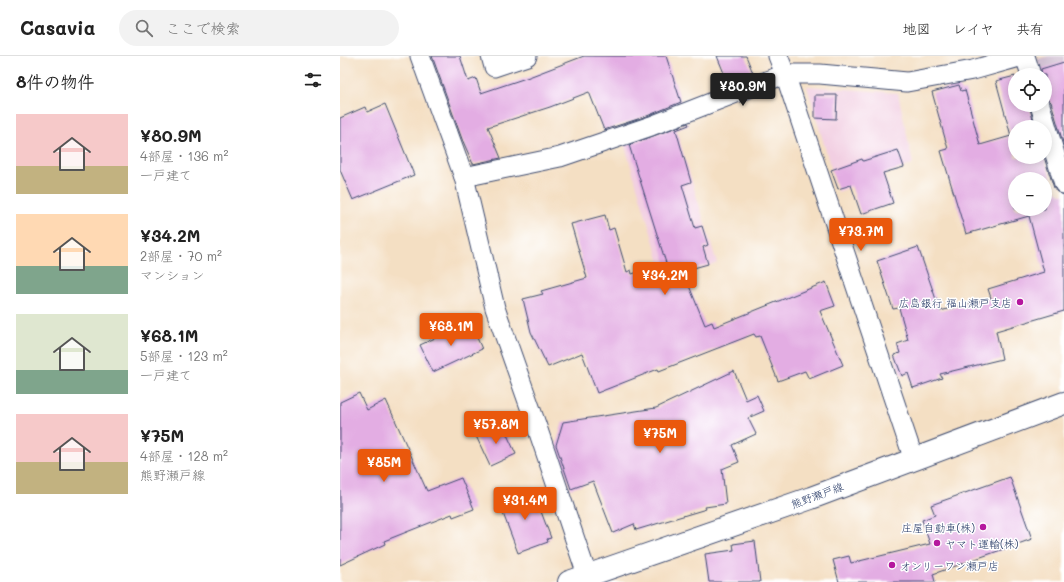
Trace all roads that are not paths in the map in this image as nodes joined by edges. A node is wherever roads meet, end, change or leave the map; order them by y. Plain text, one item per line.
1 (420, 56) edge
2 (491, 56) edge
3 (527, 56) edge
4 (778, 56) edge
5 (1024, 56) edge
6 (1028, 68) edge
7 (785, 74) junction
8 (1042, 112) edge
9 (464, 177) junction
10 (1064, 184) edge
11 (1064, 403) edge
12 (914, 460) junction
13 (578, 579) edge

1 - 9 street
2 - 3 street
4 - 7 street
5 - 6 street
5 - 7 street
7 - 9 street
7 - 12 street
8 - 10 street
9 - 13 street
11 - 12 main road, 熊野瀬戸線
12 - 13 main road, 熊野瀬戸線

